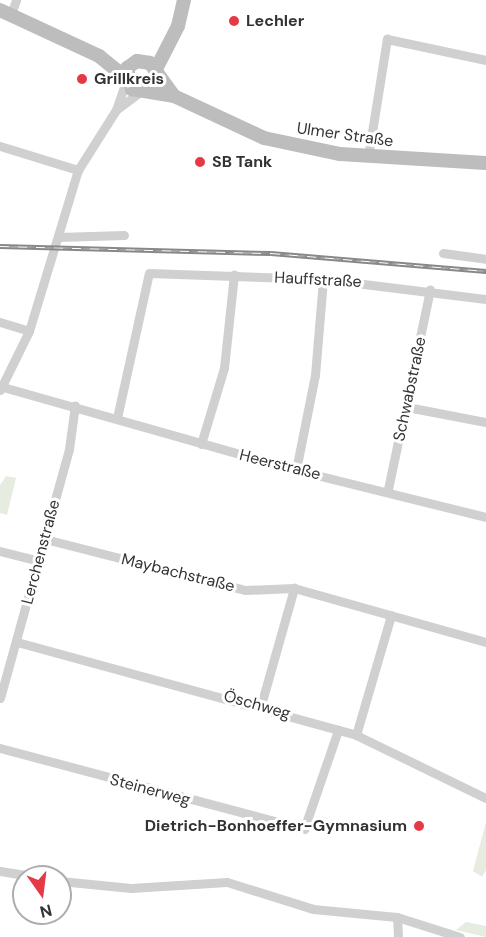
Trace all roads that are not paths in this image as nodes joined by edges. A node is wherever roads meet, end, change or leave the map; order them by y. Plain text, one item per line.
1 (16, 0) edge
2 (184, 0) edge
3 (5, 12) edge
4 (170, 43) junction
5 (104, 58) junction
6 (486, 60) edge
7 (137, 61) junction
8 (155, 73) junction
9 (126, 79) junction
10 (144, 90) junction
11 (174, 96) junction
12 (116, 110) junction
13 (0, 146) edge
14 (368, 157) junction
15 (486, 163) edge
16 (78, 170) junction
17 (124, 235) dead end
18 (57, 237) junction
19 (443, 254) dead end
20 (486, 259) edge
21 (234, 275) junction
22 (323, 279) junction
23 (430, 289) junction
24 (486, 299) edge
25 (0, 321) edge
26 (29, 331) junction
27 (1, 388) edge
28 (75, 405) junction
29 (407, 407) junction
30 (117, 418) junction
31 (486, 422) edge
32 (201, 444) junction
33 (296, 470) junction
34 (388, 489) junction
35 (486, 517) edge
36 (45, 539) junction
37 (0, 551) edge
38 (39, 561) junction
39 (294, 588) junction
40 (391, 615) junction
41 (17, 642) junction
42 (486, 642) edge
43 (0, 698) edge
44 (261, 705) junction
45 (338, 730) junction
46 (356, 735) junction
47 (0, 748) edge
48 (486, 798) edge
49 (72, 881) edge
50 (397, 917) junction
51 (398, 937) edge
52 (460, 937) edge

1 - 3 street
2 - 4 street
3 - 5 street
4 - 7 street
4 - 8 street
5 - 7 street
5 - 9 street, Ulmer Straße
6 - 14 street
7 - 8 street, Ulmer Straße
7 - 9 street
8 - 10 street
8 - 11 street, Ulmer Straße
9 - 10 street, Ulmer Straße
9 - 12 street
10 - 11 street, Ulmer Straße
10 - 12 street
11 - 14 street, Ulmer Straße
12 - 16 street
13 - 16 street
14 - 15 street, Ulmer Straße
16 - 18 street
17 - 18 street
18 - 26 street
19 - 20 street
21 - 22 street, Hauffstraße
21 - 30 street, Hauffstraße
21 - 32 street
22 - 23 street, Hauffstraße
22 - 33 street
23 - 24 street, Hauffstraße
23 - 29 street, Schwabstraße
25 - 26 street
26 - 27 street
27 - 28 street, Heerstraße
28 - 30 street, Heerstraße
28 - 36 street, Lerchenstraße
29 - 31 street
29 - 34 street, Schwabstraße
30 - 32 street, Heerstraße
32 - 33 street, Heerstraße
33 - 34 street, Heerstraße
34 - 35 street, Heerstraße
36 - 38 street, Lerchenstraße
36 - 39 street, Maybachstraße
37 - 38 street
38 - 41 street, Lerchenstraße
39 - 40 street, Maybachstraße
39 - 44 street
40 - 42 street, Maybachstraße
40 - 46 street
41 - 43 street, Lerchenstraße
41 - 44 street, Öschweg
44 - 45 street, Öschweg
45 - 46 street, Öschweg
45 - 47 street, Steinerweg
46 - 48 street, Öschweg
49 - 50 street
50 - 51 street
50 - 52 street

